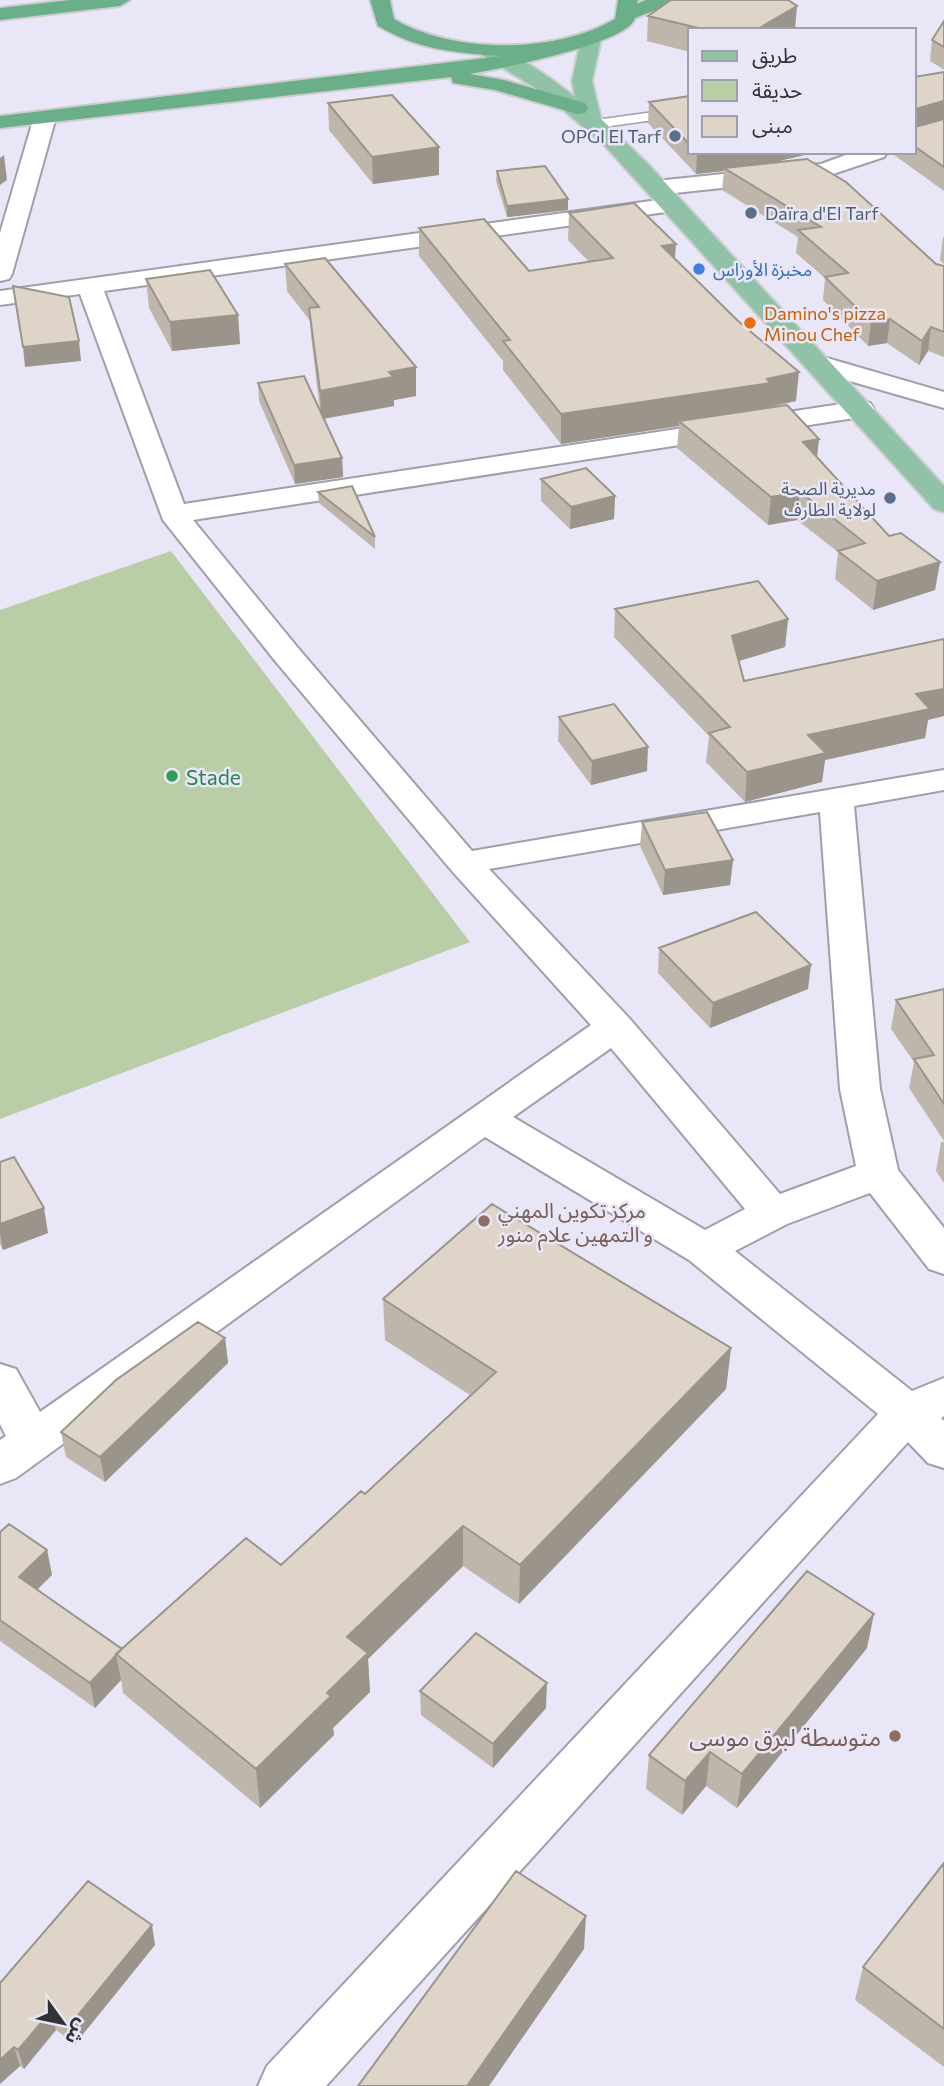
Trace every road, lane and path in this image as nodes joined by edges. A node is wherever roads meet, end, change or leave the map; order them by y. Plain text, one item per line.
1 (120, 0) edge
2 (380, 0) edge
3 (664, 0) edge
4 (629, 6) edge
5 (0, 14) edge
6 (592, 39) junction
7 (548, 48) junction
8 (484, 50) junction
9 (509, 61) junction
10 (413, 75) junction
11 (688, 111) edge
12 (45, 117) junction
13 (588, 117) junction
14 (0, 122) edge
15 (870, 154) edge
16 (824, 170) junction
17 (843, 187) edge
18 (664, 196) junction
19 (0, 274) edge
20 (89, 284) junction
21 (0, 298) edge
22 (820, 364) junction
23 (944, 400) edge
24 (861, 408) junction
25 (944, 503) edge
26 (173, 514) junction
27 (944, 780) edge
28 (836, 799) junction
29 (464, 863) junction
30 (615, 1027) junction
31 (484, 1118) junction
32 (877, 1174) junction
33 (772, 1213) junction
34 (704, 1249) junction
35 (944, 1258) edge
36 (3, 1392) edge
37 (926, 1404) edge
38 (944, 1450) edge
39 (16, 1453) edge
40 (287, 2086) edge

1 - 5 highway
2 - 8 highway
3 - 4 highway
4 - 6 highway
6 - 7 highway
6 - 13 main road
7 - 8 highway
7 - 9 highway
8 - 9 main road
9 - 10 highway
9 - 13 main road
10 - 12 highway
10 - 13 highway
11 - 13 lane
12 - 14 highway
12 - 19 street
13 - 18 main road
15 - 16 street
16 - 17 street
16 - 18 street
18 - 20 street
18 - 22 main road
20 - 21 street
20 - 26 street
22 - 23 street
22 - 24 main road
24 - 25 main road
24 - 26 street
26 - 29 street
27 - 28 street
28 - 29 street
28 - 32 street
29 - 30 street
30 - 31 street
30 - 33 street
31 - 34 street
31 - 39 street
32 - 33 street
32 - 35 street
33 - 34 street
34 - 37 street
36 - 39 street
37 - 38 street
37 - 40 street

